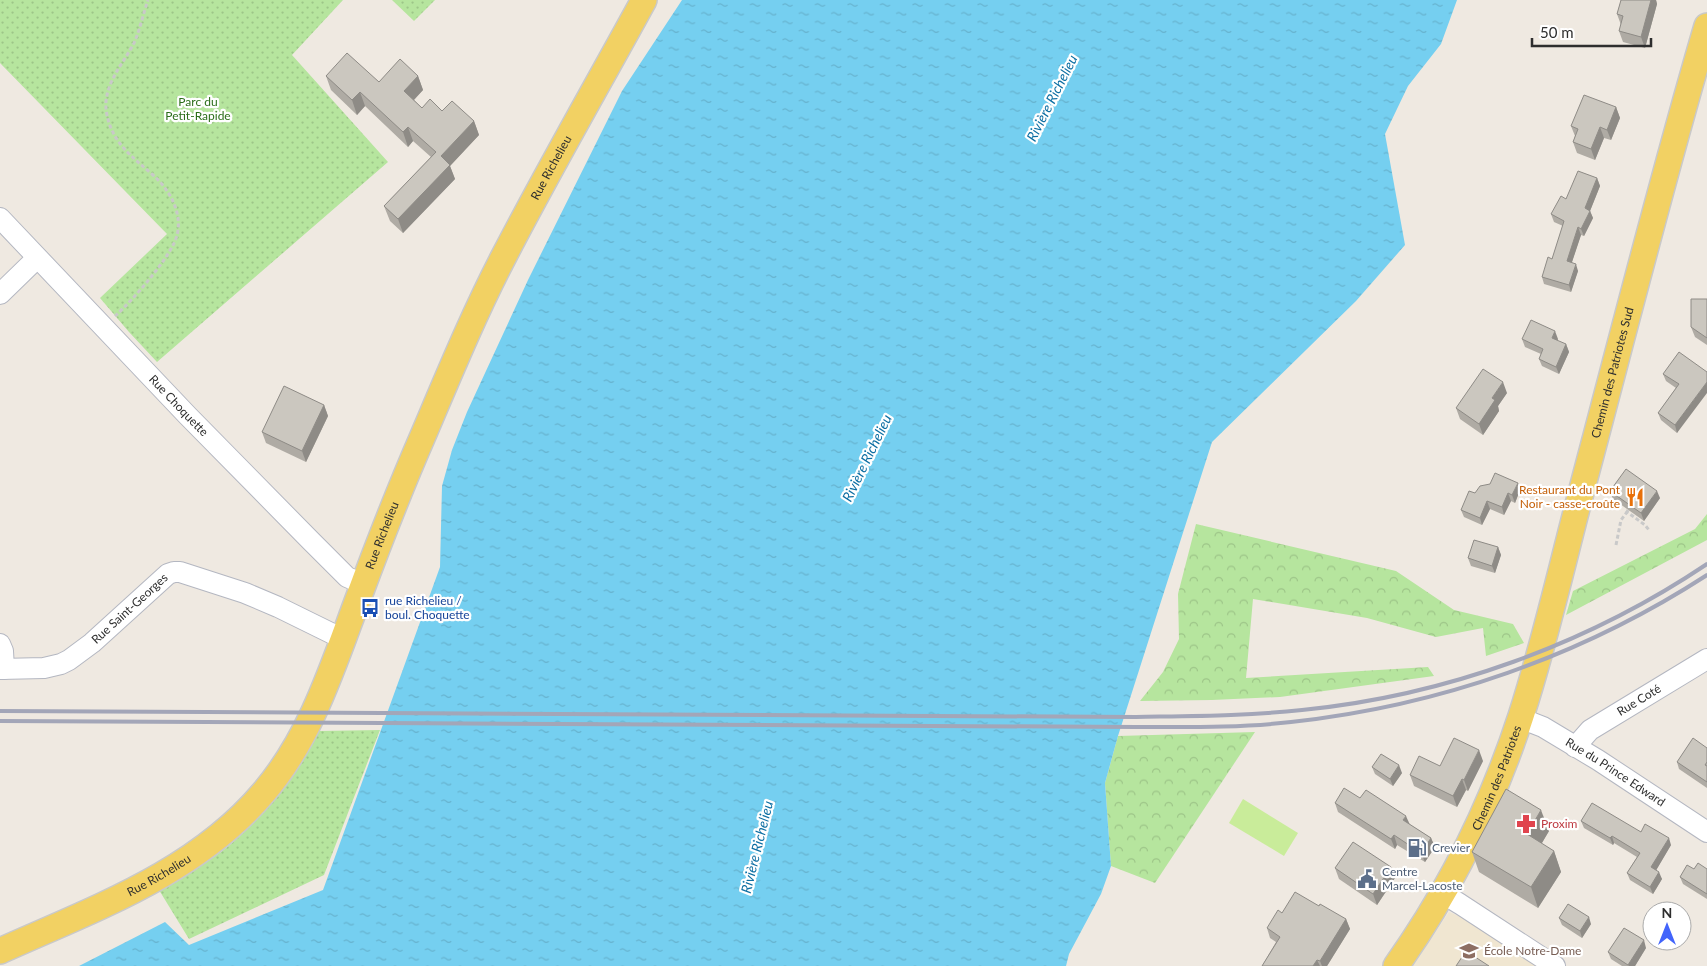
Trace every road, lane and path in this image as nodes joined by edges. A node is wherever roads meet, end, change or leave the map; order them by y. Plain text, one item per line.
1 (148, 0) edge
2 (644, 0) edge
3 (1707, 26) edge
4 (0, 218) edge
5 (37, 258) junction
6 (0, 294) edge
7 (102, 326) junction
8 (1649, 530) dead end
9 (1616, 545) dead end
10 (364, 584) junction
11 (343, 640) junction
12 (0, 644) edge
13 (1707, 659) edge
14 (2, 669) edge
15 (1520, 718) junction
16 (1575, 746) junction
17 (1707, 832) edge
18 (1442, 893) junction
19 (0, 951) edge
20 (1396, 966) edge
21 (1555, 966) edge

1 - 7 path
2 - 10 main road, Rue Richelieu
3 - 15 main road, Chemin des Patriotes Sud
4 - 5 street, Rue Choquette
5 - 6 street
5 - 7 street, Rue Choquette
7 - 10 street, Rue Choquette
8 - 9 path
10 - 11 main road, Rue Richelieu
11 - 14 street, Rue Saint-Georges
11 - 19 main road, Rue Richelieu
12 - 14 street
13 - 16 street, Rue Coté
15 - 16 street, Rue du Prince Edward
15 - 18 main road, Chemin des Patriotes
16 - 17 street, Rue du Prince Edward
18 - 20 main road, Chemin des Patriotes
18 - 21 street

